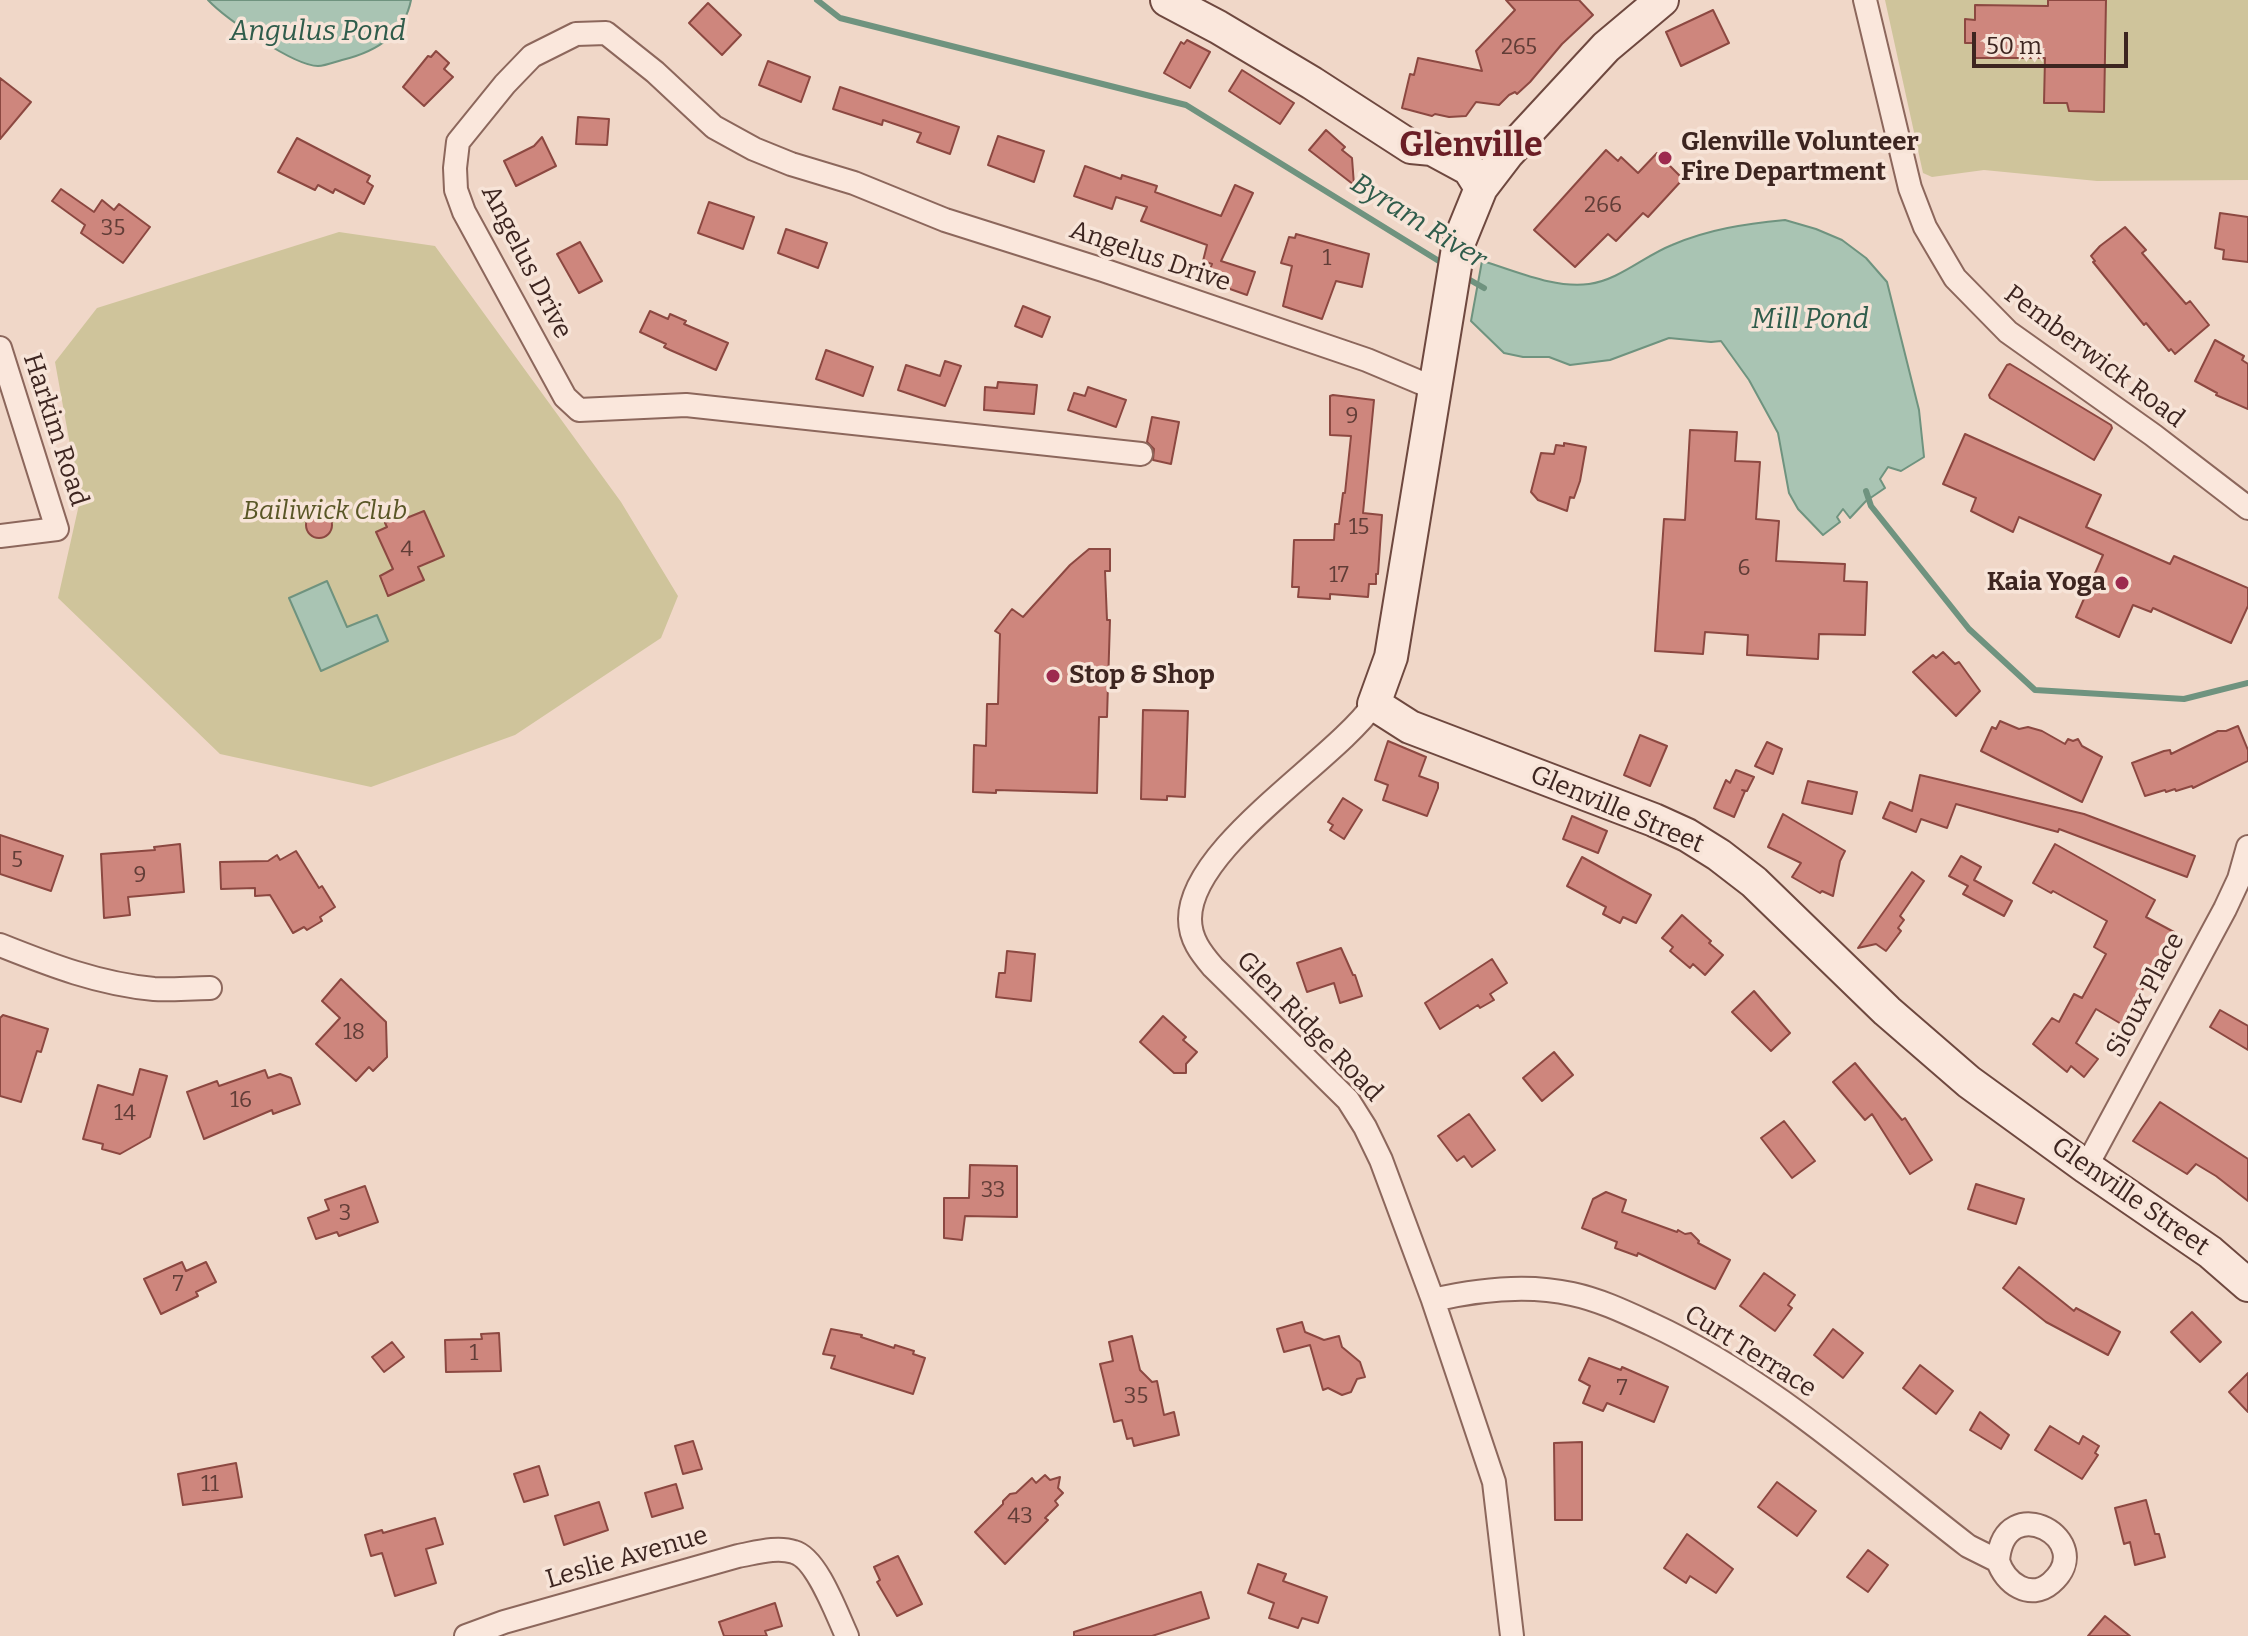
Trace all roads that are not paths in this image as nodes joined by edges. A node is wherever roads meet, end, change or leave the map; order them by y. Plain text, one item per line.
1 (1167, 0) edge
2 (1662, 0) edge
3 (1865, 0) edge
4 (1481, 188) junction
5 (0, 348) edge
6 (1436, 389) junction
7 (1141, 454) dead end
8 (2248, 508) edge
9 (0, 536) edge
10 (1374, 704) junction
11 (2248, 847) edge
12 (0, 945) edge
13 (210, 988) dead end
14 (2086, 1167) junction
15 (2248, 1285) edge
16 (1433, 1300) junction
17 (1998, 1561) dead end
18 (466, 1636) edge
19 (847, 1636) edge
20 (1512, 1636) edge

1 - 4 main road
2 - 4 main road
3 - 8 street, Pemberwick Road
4 - 6 main road
5 - 9 street, Harkim Road
6 - 7 street, Angelus Drive
6 - 10 main road
10 - 14 main road, Glenville Street
10 - 16 street, Glen Ridge Road
11 - 14 street, Sioux Place
12 - 13 street
14 - 15 main road, Glenville Street
16 - 17 street, Curt Terrace
16 - 20 street, Glen Ridge Road
18 - 19 street, Leslie Avenue

